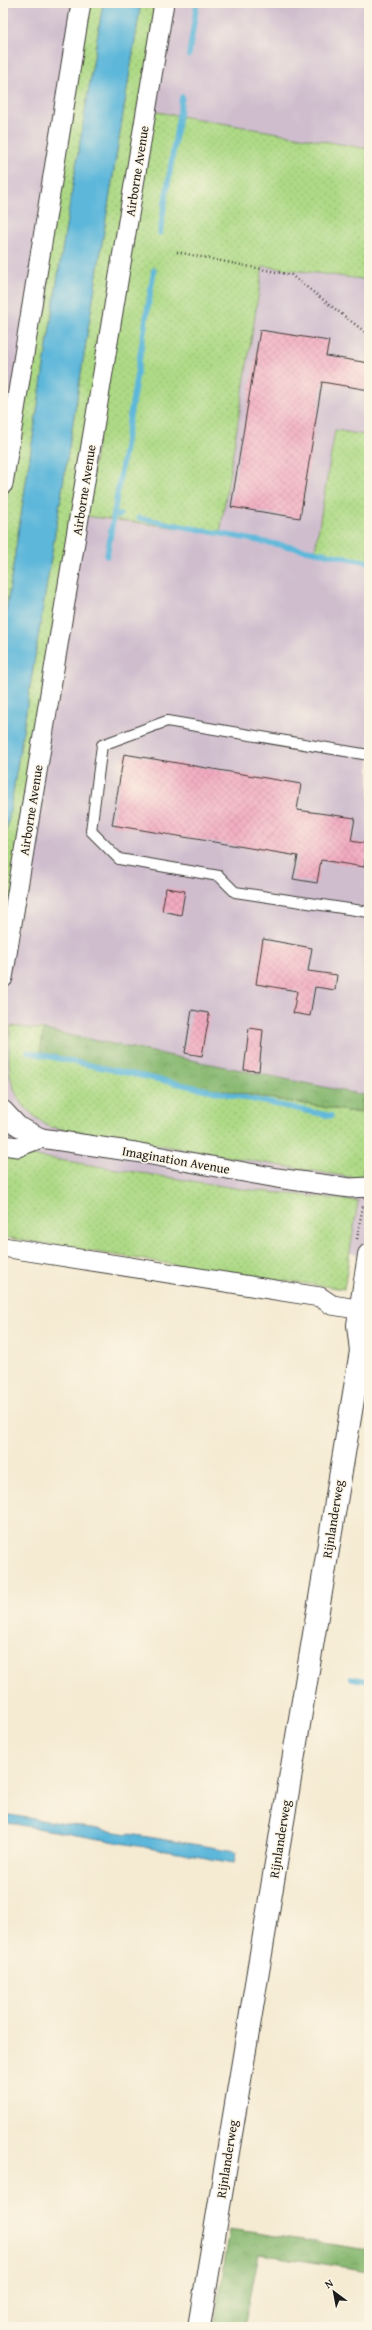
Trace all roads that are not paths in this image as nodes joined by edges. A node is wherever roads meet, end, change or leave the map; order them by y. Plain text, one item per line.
1 (81, 3) edge
2 (164, 3) edge
3 (3, 484) edge
4 (369, 755) edge
5 (369, 912) edge
6 (3, 978) edge
7 (3, 1110) edge
8 (41, 1138) junction
9 (3, 1146) edge
10 (369, 1186) edge
11 (350, 1188) junction
12 (369, 1197) edge
13 (3, 1247) edge
14 (369, 1255) edge
15 (365, 1304) edge
16 (365, 1343) edge
17 (199, 2327) edge

1 - 3 street
2 - 6 street, Airborne Avenue
4 - 5 lane
7 - 8 street
8 - 9 street
8 - 11 street, Imagination Avenue
10 - 11 street, Imagination Avenue
11 - 12 street, Imagination Avenue
13 - 15 street
14 - 15 street, Rijnlanderweg
15 - 16 street, Rijnlanderweg
16 - 17 street, Rijnlanderweg

